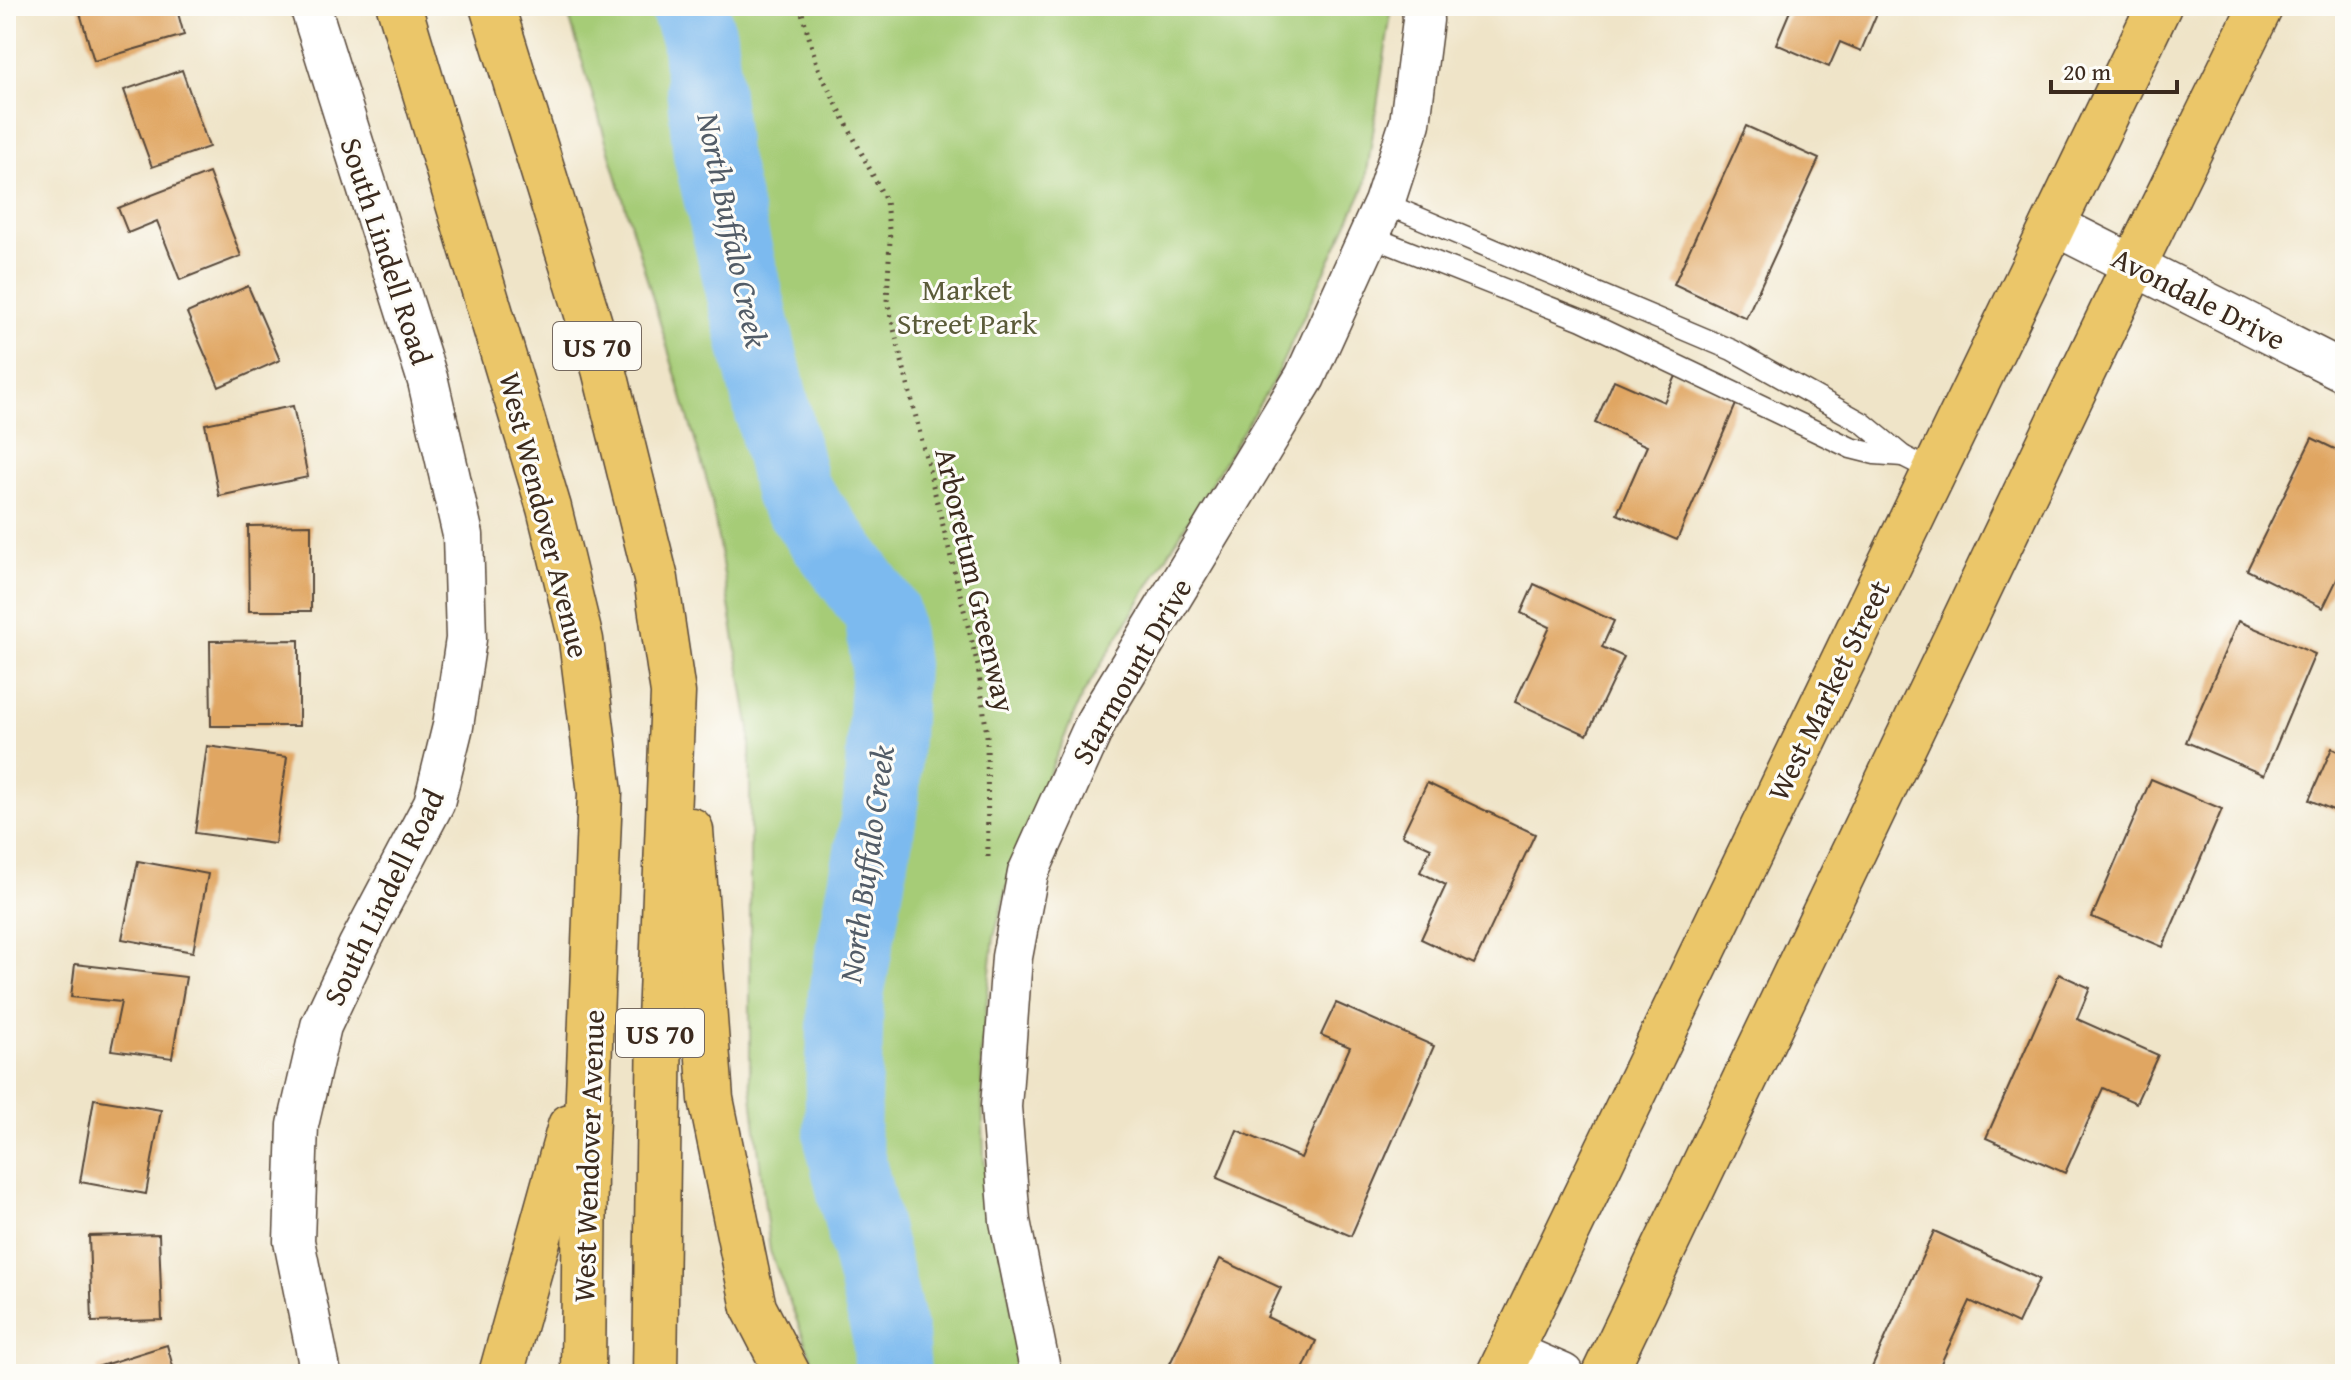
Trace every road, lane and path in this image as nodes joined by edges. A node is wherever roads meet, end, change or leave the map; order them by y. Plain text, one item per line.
1 (310, 6) edge
2 (399, 6) edge
3 (492, 6) edge
4 (800, 6) edge
5 (1422, 6) edge
6 (2159, 6) edge
7 (2261, 6) edge
8 (1377, 219) junction
9 (2052, 224) junction
10 (2134, 265) junction
11 (2345, 372) edge
12 (1918, 464) junction
13 (673, 693) junction
14 (988, 863) dead end
15 (591, 1051) junction
16 (1504, 1362) edge
17 (321, 1374) edge
18 (501, 1374) edge
19 (583, 1374) edge
20 (655, 1374) edge
21 (788, 1374) edge
22 (1041, 1374) edge
23 (1563, 1374) edge
24 (1604, 1374) edge

1 - 17 street, South Lindell Road
2 - 15 main road, West Wendover Avenue / US 70
3 - 13 main road, US 70
4 - 14 path, Arboretum Greenway
5 - 8 street, Starmount Drive
6 - 9 main road, West Market Street
7 - 10 main road
8 - 12 lane
8 - 12 lane
8 - 22 street, Starmount Drive
9 - 10 street, Avondale Drive
9 - 12 main road, West Market Street
10 - 11 street, Avondale Drive
10 - 24 main road
12 - 16 main road, West Market Street
13 - 20 main road, US 70
13 - 21 main road
15 - 18 main road
15 - 19 main road, West Wendover Avenue / US 70
16 - 23 street

